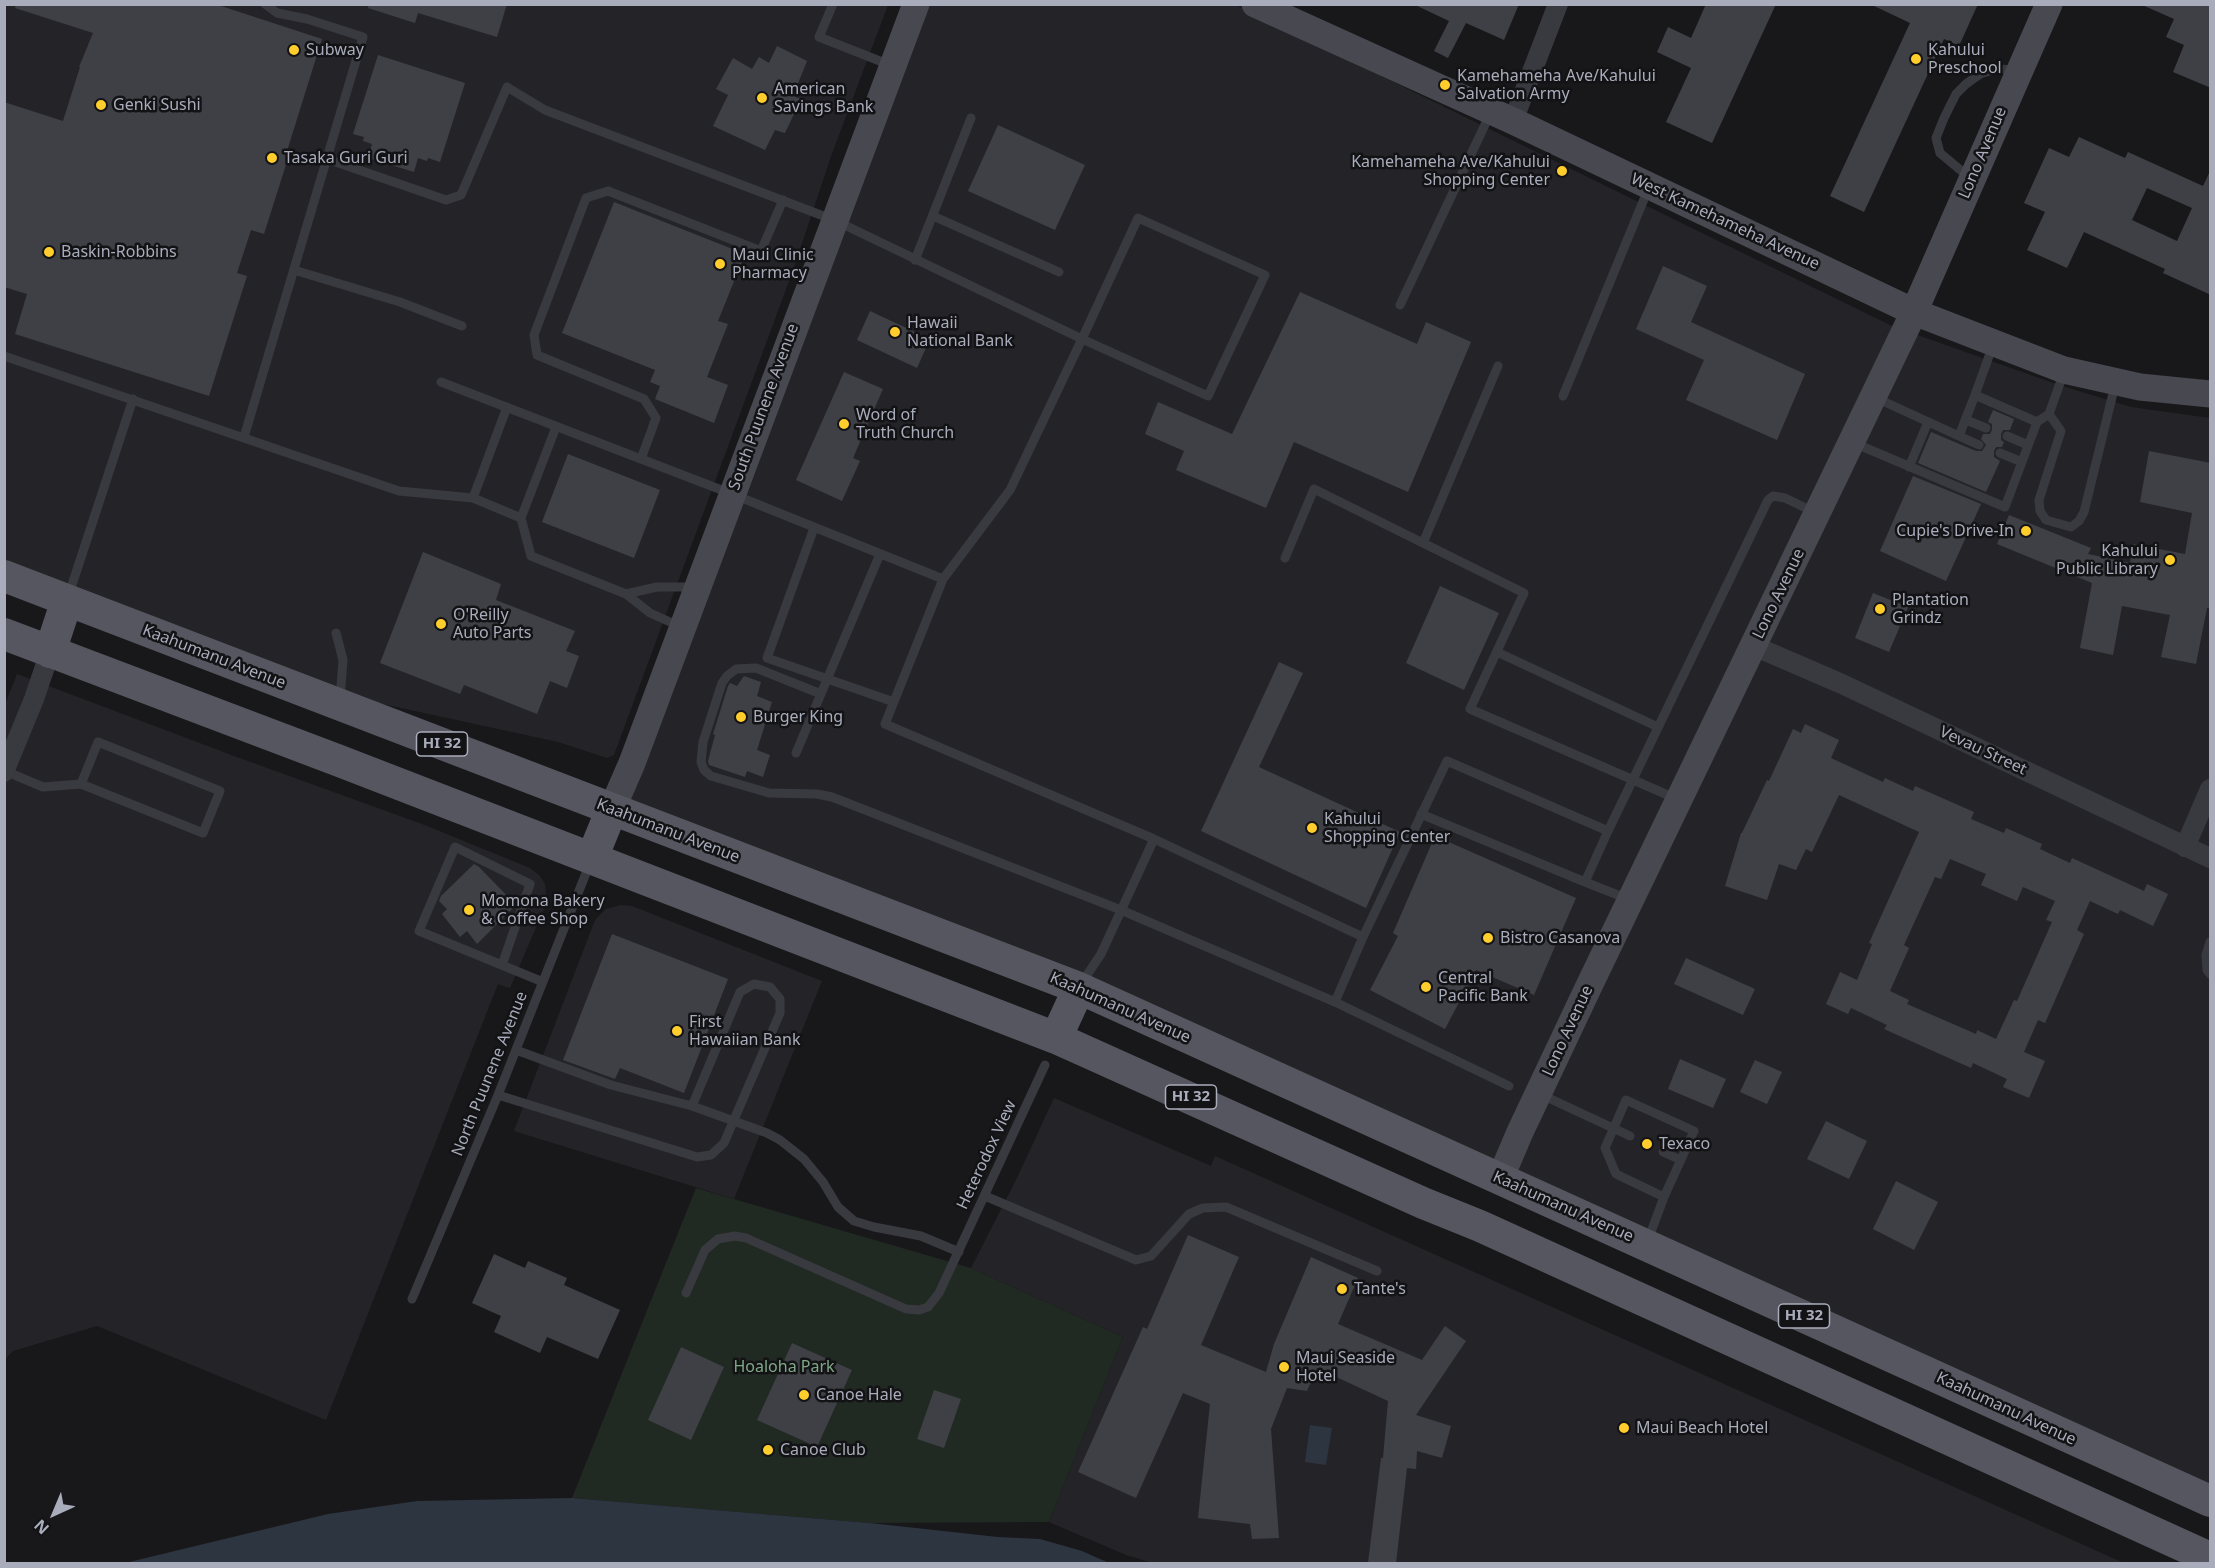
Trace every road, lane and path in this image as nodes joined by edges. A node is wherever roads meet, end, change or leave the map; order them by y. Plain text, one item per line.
1 (265, 4) edge
2 (833, 4) edge
3 (916, 4) edge
4 (1255, 4) edge
5 (1558, 4) edge
6 (2049, 4) edge
7 (892, 66) junction
8 (2019, 70) junction
9 (1502, 116) junction
10 (971, 118) dead end
11 (327, 159) junction
12 (1972, 179) junction
13 (1650, 186) junction
14 (783, 201) junction
15 (933, 216) junction
16 (834, 220) junction
17 (915, 260) junction
18 (294, 270) junction
19 (1059, 272) dead end
20 (1400, 305) dead end
21 (1914, 312) junction
22 (462, 326) dead end
23 (1082, 339) junction
24 (1993, 343) junction
25 (4, 356) edge
26 (1498, 366) dead end
27 (2064, 370) junction
28 (2116, 381) junction
29 (441, 382) dead end
30 (2211, 394) edge
31 (1975, 395) junction
32 (1563, 396) dead end
33 (1874, 397) junction
34 (133, 399) junction
35 (507, 407) junction
36 (2049, 414) junction
37 (1966, 420) junction
38 (1928, 422) junction
39 (2037, 422) junction
40 (556, 427) junction
41 (1986, 428) dead end
42 (1959, 436) junction
43 (2007, 436) dead end
44 (244, 437) junction
45 (1852, 442) junction
46 (1979, 445) dead end
47 (2028, 445) junction
48 (2000, 453) dead end
49 (641, 459) junction
50 (2022, 462) junction
51 (1909, 467) junction
52 (732, 494) junction
53 (473, 498) junction
54 (1818, 514) junction
55 (521, 518) junction
56 (814, 528) junction
57 (1423, 543) junction
58 (880, 554) junction
59 (1285, 558) dead end
60 (4, 576) edge
61 (943, 579) junction
62 (697, 587) junction
63 (626, 594) junction
64 (67, 600) junction
65 (682, 627) junction
66 (336, 633) dead end
67 (4, 634) edge
68 (1754, 646) junction
69 (50, 652) junction
70 (1497, 652) junction
71 (827, 680) junction
72 (821, 694) junction
73 (894, 702) junction
74 (339, 705) junction
75 (1658, 727) junction
76 (796, 753) dead end
77 (5, 772) edge
78 (1632, 781) junction
79 (81, 784) junction
80 (2211, 789) edge
81 (1680, 800) junction
82 (612, 809) junction
83 (1421, 814) junction
84 (1608, 831) junction
85 (1154, 839) junction
86 (2185, 847) junction
87 (592, 858) junction
88 (2211, 858) edge
89 (1585, 882) junction
90 (1631, 901) junction
91 (1121, 910) junction
92 (1363, 937) junction
93 (2211, 942) edge
94 (502, 965) junction
95 (2211, 974) edge
96 (543, 982) junction
97 (1079, 988) junction
98 (1335, 1002) junction
99 (516, 1050) junction
100 (1051, 1052) junction
101 (1509, 1086) dead end
102 (1539, 1093) junction
103 (498, 1095) junction
104 (692, 1106) junction
105 (733, 1121) junction
106 (1613, 1128) junction
107 (1630, 1136) dead end
108 (1663, 1152) dead end
109 (1681, 1160) junction
110 (1500, 1179) junction
111 (985, 1196) junction
112 (1664, 1197) junction
113 (1479, 1226) junction
114 (1647, 1245) junction
115 (957, 1255) junction
116 (1377, 1271) dead end
117 (686, 1293) dead end
118 (412, 1299) dead end
119 (1930, 1374) junction
120 (1909, 1421) junction
121 (2211, 1501) edge
122 (2127, 1520) junction
123 (2211, 1558) edge
124 (2188, 1563) edge

1 - 11 lane
2 - 7 lane
3 - 7 street, South Puunene Avenue
4 - 9 street, West Kamehameha Avenue
5 - 9 street
6 - 8 street, Lono Avenue
7 - 16 street, South Puunene Avenue
8 - 12 street, Lono Avenue
8 - 12 lane
9 - 13 street, West Kamehameha Avenue
9 - 20 lane
10 - 15 lane
11 - 14 lane
11 - 18 lane
12 - 21 street, Lono Avenue
13 - 21 street, West Kamehameha Avenue
13 - 32 lane
14 - 16 lane
14 - 49 lane
15 - 17 lane
15 - 19 lane
16 - 17 lane
16 - 52 street, South Puunene Avenue
17 - 23 lane
18 - 22 lane
18 - 44 lane
21 - 24 street, West Kamehameha Avenue
21 - 33 street, Lono Avenue
23 - 23 lane
23 - 61 lane
24 - 27 street, West Kamehameha Avenue
24 - 31 lane
25 - 34 lane
26 - 57 lane
27 - 28 street, West Kamehameha Avenue
27 - 36 lane
28 - 30 street, West Kamehameha Avenue
28 - 36 lane
29 - 35 lane
31 - 37 lane
31 - 39 lane
33 - 38 lane
33 - 45 street, Lono Avenue
34 - 44 lane
34 - 64 lane
35 - 40 lane
35 - 53 lane
36 - 39 lane
37 - 41 lane
37 - 42 lane
38 - 42 lane
38 - 51 lane
39 - 47 lane
40 - 49 lane
40 - 55 lane
42 - 46 lane
43 - 47 lane
44 - 53 lane
45 - 51 lane
45 - 54 street, Lono Avenue
47 - 50 lane
48 - 50 lane
49 - 52 lane
50 - 51 lane
52 - 56 lane
52 - 62 street, South Puunene Avenue
53 - 55 lane
54 - 68 street, Lono Avenue
54 - 75 lane
55 - 63 lane
56 - 58 lane
56 - 71 lane
57 - 59 lane
57 - 70 lane
58 - 61 lane
58 - 71 lane
60 - 64 main road, Kaahumanu Avenue / HI 32
61 - 73 lane
62 - 63 lane
62 - 65 street, South Puunene Avenue
63 - 65 lane
64 - 69 main road
64 - 74 main road, Kaahumanu Avenue / HI 32
65 - 82 street, South Puunene Avenue
66 - 74 lane
67 - 69 main road, HI 32
68 - 81 street, Lono Avenue
68 - 86 street, Vevau Street
69 - 77 street
69 - 87 main road, HI 32
70 - 75 lane
70 - 78 lane
71 - 72 lane
71 - 73 lane
72 - 76 lane
72 - 91 lane
73 - 85 lane
74 - 82 main road, Kaahumanu Avenue / HI 32
75 - 78 lane
77 - 79 lane
78 - 81 lane
78 - 84 lane
79 - 79 lane
80 - 86 street
81 - 90 street, Lono Avenue
82 - 87 main road
82 - 97 main road, Kaahumanu Avenue / HI 32
83 - 84 lane
83 - 89 lane
83 - 92 lane
84 - 89 lane
85 - 91 lane
85 - 92 lane
86 - 88 street, Vevau Street
87 - 96 lane, North Puunene Avenue
87 - 100 main road, HI 32
89 - 90 lane
90 - 102 street, Lono Avenue
91 - 97 lane
91 - 98 lane
92 - 98 lane
93 - 95 lane
94 - 94 lane
94 - 96 lane
96 - 99 lane, North Puunene Avenue
97 - 100 main road
97 - 110 main road, Kaahumanu Avenue / HI 32
98 - 101 lane
99 - 103 lane, North Puunene Avenue
99 - 104 lane
100 - 111 lane, Heterodox View
100 - 113 main road, HI 32
102 - 106 lane
102 - 110 street, Lono Avenue
103 - 105 lane
103 - 118 lane, North Puunene Avenue
104 - 105 lane
104 - 105 lane
105 - 115 lane
106 - 107 lane
106 - 109 lane
106 - 112 lane
108 - 109 lane
109 - 112 lane
110 - 113 main road
110 - 114 main road, Kaahumanu Avenue / HI 32
111 - 115 lane, Heterodox View
111 - 116 lane
112 - 114 lane
113 - 120 main road, HI 32
114 - 119 main road, Kaahumanu Avenue / HI 32
115 - 117 lane, Heterodox View
119 - 120 main road
119 - 121 main road, Kaahumanu Avenue / HI 32
120 - 122 main road, HI 32
122 - 123 main road, HI 32
122 - 124 street

